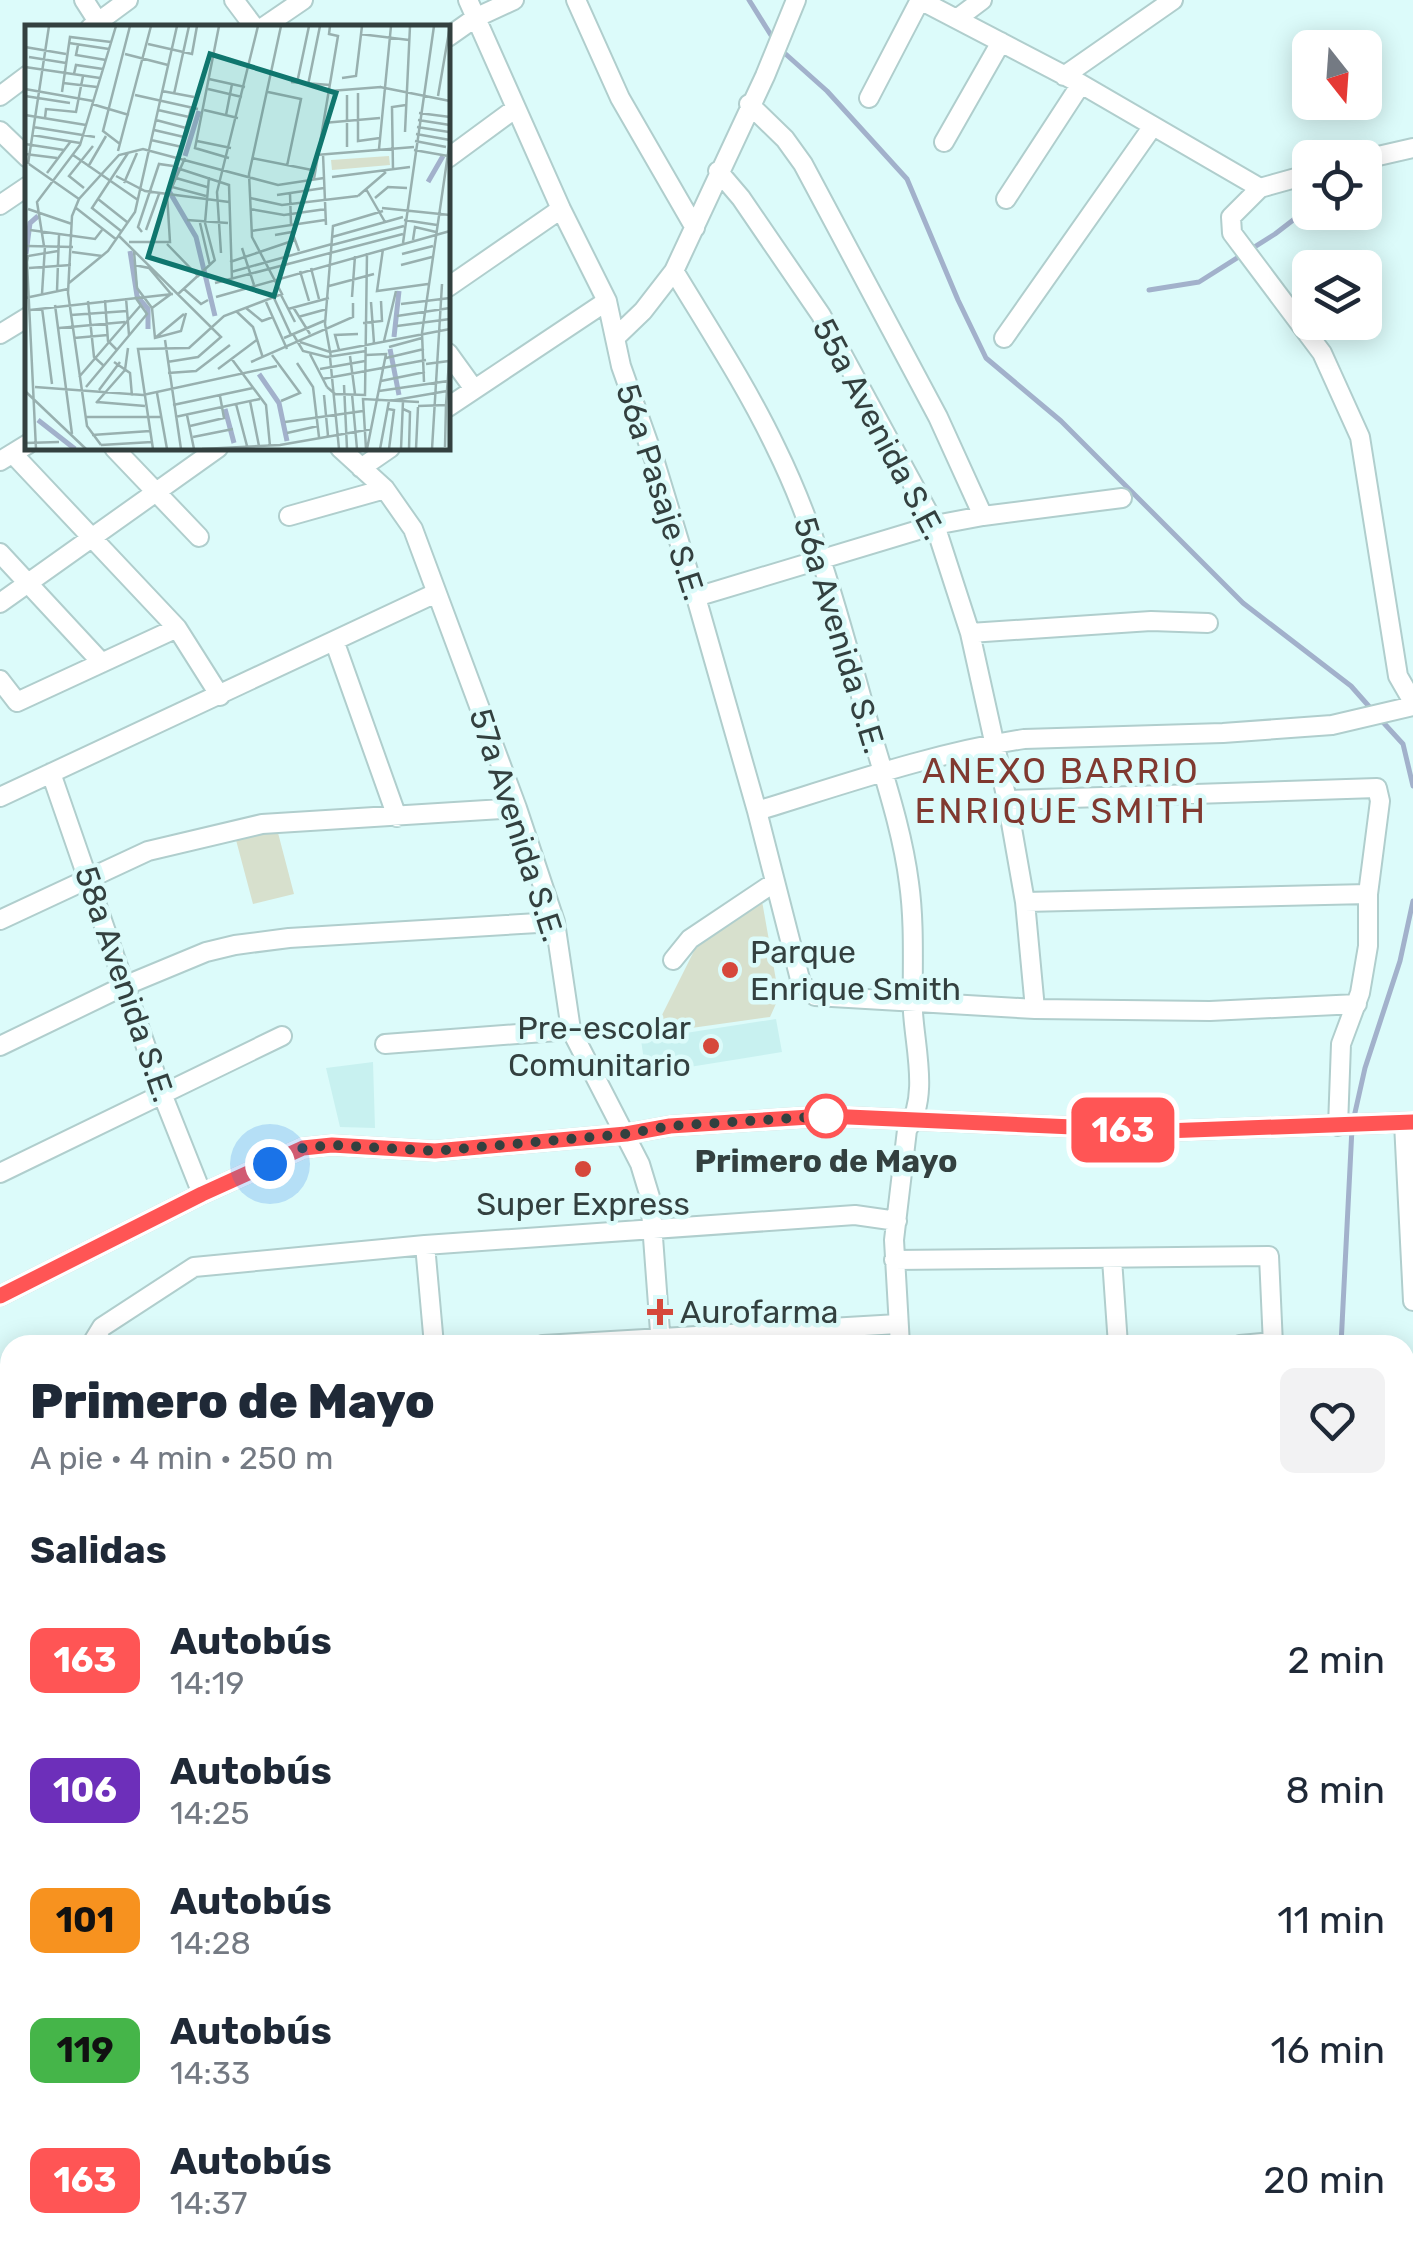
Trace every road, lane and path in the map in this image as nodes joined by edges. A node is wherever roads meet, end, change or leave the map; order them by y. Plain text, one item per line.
1 (84, 0) edge
2 (128, 0) edge
3 (234, 0) edge
4 (303, 0) edge
5 (514, 0) edge
6 (576, 0) edge
7 (796, 0) edge
8 (920, 0) edge
9 (982, 0) edge
10 (1172, 0) edge
11 (472, 9) edge
12 (958, 18) junction
13 (96, 25) edge
14 (98, 25) edge
15 (255, 25) edge
16 (263, 25) edge
17 (450, 35) edge
18 (1001, 42) junction
19 (25, 77) edge
20 (1072, 80) junction
21 (0, 96) edge
22 (869, 98) dead end
23 (750, 104) junction
24 (516, 108) junction
25 (1153, 126) junction
26 (0, 131) edge
27 (944, 142) dead end
28 (1413, 148) edge
29 (25, 155) edge
30 (1382, 155) edge
31 (450, 157) edge
32 (718, 171) junction
33 (1292, 179) edge
34 (25, 188) edge
35 (1260, 188) junction
36 (1006, 199) dead end
37 (0, 205) edge
38 (561, 209) junction
39 (695, 228) junction
40 (674, 271) junction
41 (450, 286) edge
42 (607, 302) junction
43 (25, 319) edge
44 (0, 334) edge
45 (616, 337) junction
46 (1004, 338) dead end
47 (450, 356) edge
48 (474, 389) junction
49 (450, 407) edge
50 (116, 450) edge
51 (215, 450) edge
52 (342, 450) edge
53 (387, 450) edge
54 (13, 453) edge
55 (361, 468) junction
56 (385, 489) junction
57 (156, 491) junction
58 (1122, 498) dead end
59 (289, 516) dead end
60 (983, 516) junction
61 (935, 525) junction
62 (93, 536) junction
63 (199, 536) dead end
64 (0, 552) edge
65 (822, 558) junction
66 (28, 582) junction
67 (436, 593) junction
68 (696, 596) junction
69 (0, 603) edge
70 (1208, 622) dead end
71 (177, 628) junction
72 (970, 633) junction
73 (335, 643) junction
74 (102, 663) junction
75 (0, 680) edge
76 (220, 696) junction
77 (1411, 705) edge
78 (992, 744) junction
79 (882, 772) junction
80 (51, 773) junction
81 (0, 797) edge
82 (1007, 800) junction
83 (517, 808) junction
84 (757, 810) junction
85 (397, 818) junction
86 (88, 878) junction
87 (775, 882) junction
88 (1368, 894) junction
89 (1025, 902) junction
90 (0, 920) edge
91 (555, 922) junction
92 (674, 960) dead end
93 (124, 986) junction
94 (913, 1002) junction
95 (1357, 1004) junction
96 (1035, 1009) junction
97 (571, 1030) junction
98 (282, 1036) dead end
99 (384, 1044) dead end
100 (0, 1046) edge
101 (163, 1096) junction
102 (1408, 1122) edge
103 (907, 1124) junction
104 (1348, 1126) junction
105 (626, 1134) junction
106 (0, 1173) edge
107 (202, 1194) junction
108 (897, 1221) junction
109 (1411, 1230) edge
110 (653, 1231) junction
111 (425, 1245) junction
112 (1112, 1259) junction
113 (894, 1260) junction
114 (0, 1296) edge
115 (1413, 1301) edge
116 (898, 1324) junction
117 (97, 1335) edge
118 (433, 1335) edge
119 (661, 1335) edge
120 (745, 1335) edge
121 (899, 1335) edge
122 (1117, 1335) edge
123 (1273, 1335) edge

1 - 13 street
2 - 14 street
3 - 15 street
4 - 16 street
5 - 11 street
6 - 39 street
7 - 23 street
8 - 12 street
8 - 22 street
9 - 12 street
10 - 20 street
11 - 17 street
11 - 24 street, 56a Pasaje S.E.
12 - 18 street
18 - 20 street
18 - 27 street
19 - 21 street
20 - 25 street
20 - 36 street
23 - 32 street
23 - 60 street
24 - 31 street
24 - 38 street, 56a Pasaje S.E.
25 - 35 street
25 - 46 street
26 - 29 street
28 - 30 street
32 - 39 street
32 - 61 street, 55a Avenida S.E.
33 - 35 street
34 - 37 street
35 - 77 street
38 - 41 street
38 - 42 street, 56a Pasaje S.E.
39 - 40 street
40 - 45 street
40 - 65 street, 56a Avenida S.E.
42 - 45 street, 56a Pasaje S.E.
42 - 48 street
43 - 44 street
45 - 68 street, 56a Pasaje S.E.
47 - 48 street
48 - 49 street
50 - 57 street
51 - 57 street
52 - 55 street, 57a Avenida S.E.
53 - 55 street
54 - 62 street
55 - 56 street, 57a Avenida S.E.
56 - 59 street
56 - 67 street, 57a Avenida S.E.
57 - 62 street
57 - 63 street
58 - 60 street
60 - 61 street
61 - 65 street
61 - 72 street, 55a Avenida S.E.
62 - 66 street
62 - 71 street
64 - 66 street
65 - 68 street
65 - 79 street, 56a Avenida S.E.
66 - 69 street
66 - 74 street
67 - 73 street
67 - 83 street, 57a Avenida S.E.
68 - 84 street, 56a Pasaje S.E.
70 - 72 street
71 - 74 street
71 - 76 street
72 - 78 street, 55a Avenida S.E.
73 - 76 street
73 - 85 street
74 - 75 street
76 - 80 street
77 - 78 street
78 - 79 street
78 - 82 street, 55a Avenida S.E.
79 - 84 street
79 - 94 street, 56a Avenida S.E.
80 - 81 street
80 - 86 street, 58a Avenida S.E.
82 - 88 street
82 - 89 street, 55a Avenida S.E.
83 - 85 street
83 - 91 street, 57a Avenida S.E.
84 - 87 street, 56a Pasaje S.E.
85 - 86 street
86 - 90 street
86 - 93 street, 58a Avenida S.E.
87 - 92 street
87 - 94 street, 56a Pasaje S.E.
88 - 89 street
88 - 95 street
89 - 96 street, 55a Avenida S.E.
91 - 93 street
91 - 97 street, 57a Avenida S.E.
93 - 100 street
93 - 101 street, 58a Avenida S.E.
94 - 96 street
94 - 103 street, 56a Avenida S.E.
95 - 96 street
95 - 104 street
97 - 99 street
97 - 105 street, 57a Avenida S.E.
98 - 101 street
101 - 106 street
101 - 107 street, 58a Avenida S.E.
102 - 104 street
102 - 109 street
103 - 104 street
103 - 105 street
103 - 108 street, 56a Avenida S.E.
105 - 107 street
105 - 110 street, 57a Avenida S.E.
107 - 114 street
108 - 110 street
108 - 113 street, 56a Avenida S.E.
109 - 115 street
110 - 111 street
110 - 119 street, 57a Avenida S.E.
111 - 117 street
111 - 118 street
112 - 113 street
112 - 122 street
112 - 123 street
113 - 116 street, 56a Avenida S.E.
116 - 120 street
116 - 121 street, 56a Avenida S.E.

